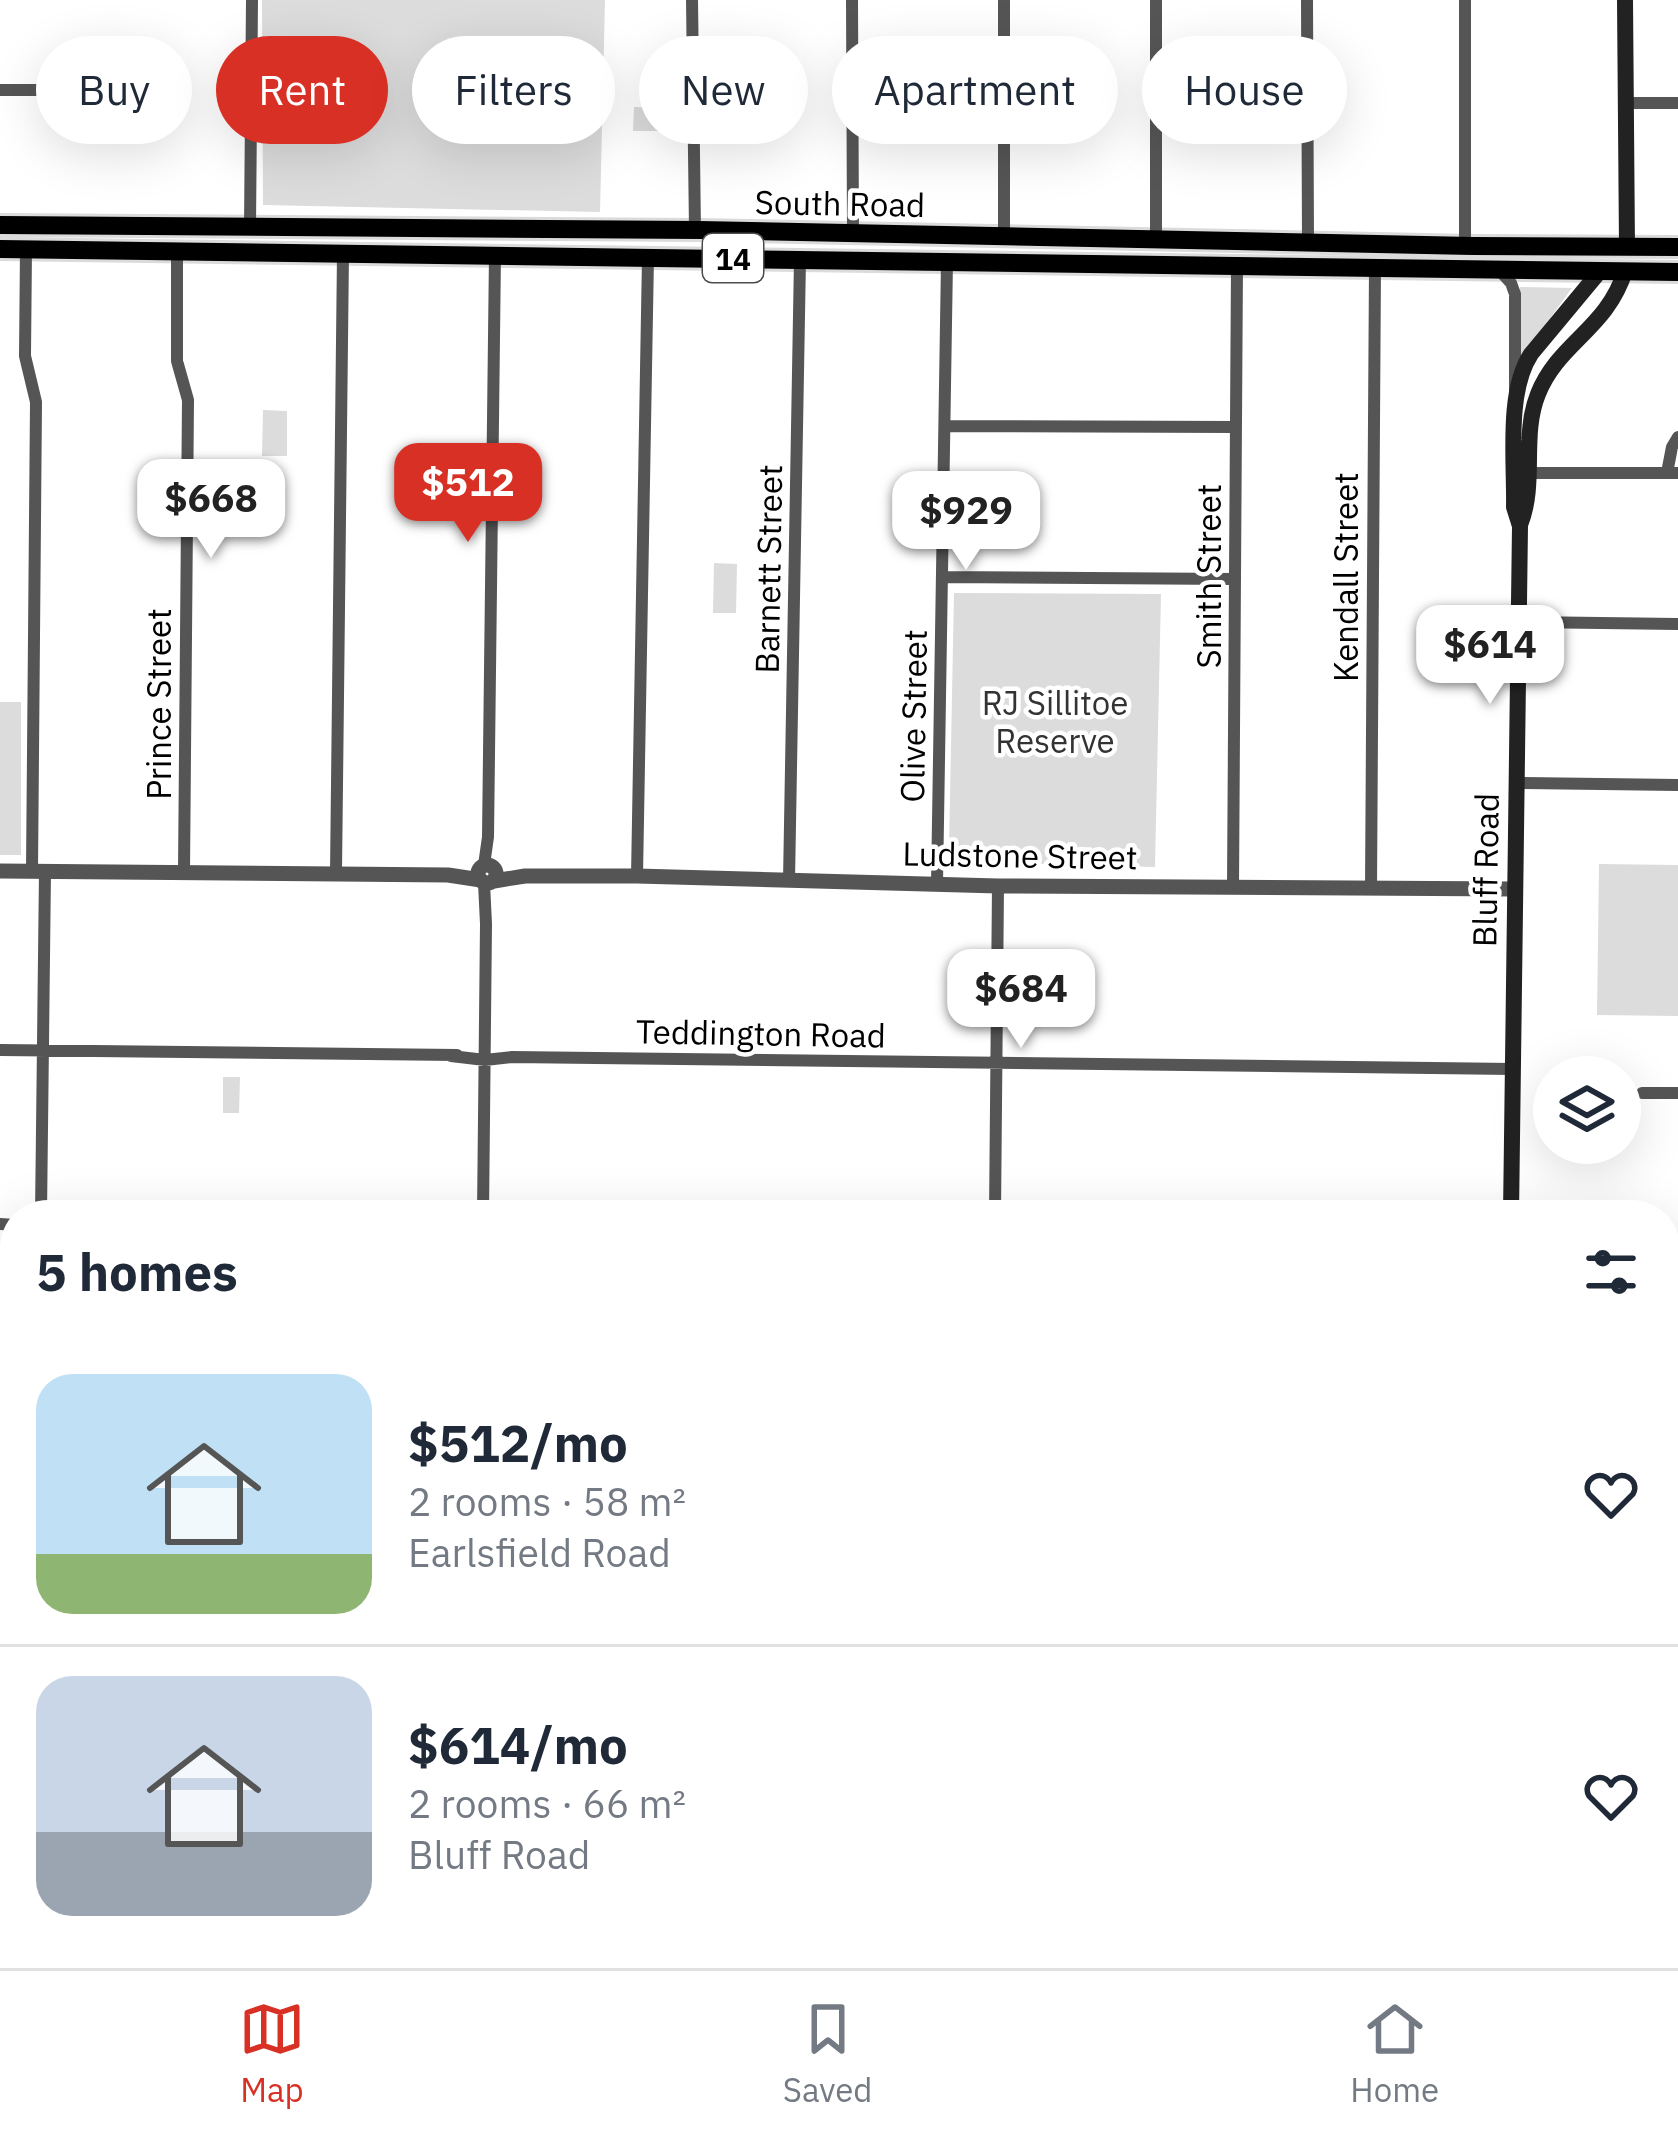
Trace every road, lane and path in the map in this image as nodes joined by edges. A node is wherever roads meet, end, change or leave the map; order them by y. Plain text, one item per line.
1 (252, 0) edge
2 (692, 0) edge
3 (852, 0) edge
4 (1004, 0) edge
5 (1156, 0) edge
6 (1307, 0) edge
7 (1465, 0) edge
8 (1625, 0) edge
9 (0, 90) edge
10 (36, 90) edge
11 (1625, 103) junction
12 (1678, 104) edge
13 (0, 225) edge
14 (27, 225) junction
15 (250, 226) junction
16 (495, 227) junction
17 (695, 230) junction
18 (853, 233) junction
19 (949, 234) junction
20 (1004, 235) junction
21 (1156, 238) junction
22 (1308, 242) junction
23 (1623, 242) junction
24 (1376, 243) junction
25 (1528, 245) junction
26 (1465, 246) junction
27 (1678, 247) edge
28 (0, 249) edge
29 (26, 249) junction
30 (177, 250) junction
31 (343, 253) junction
32 (495, 254) junction
33 (648, 257) junction
34 (800, 259) junction
35 (947, 261) junction
36 (1237, 265) junction
37 (1375, 267) junction
38 (1498, 268) junction
39 (1528, 269) junction
40 (1600, 271) junction
41 (1625, 271) junction
42 (1678, 272) edge
43 (1516, 397) junction
44 (945, 425) junction
45 (1236, 427) junction
46 (1678, 437) edge
47 (1522, 473) junction
48 (1672, 473) edge
49 (942, 577) junction
50 (1234, 578) junction
51 (1517, 622) junction
52 (1678, 624) edge
53 (1516, 783) junction
54 (1678, 784) edge
55 (0, 871) edge
56 (38, 871) junction
57 (184, 872) junction
58 (336, 873) junction
59 (488, 874) junction
60 (638, 877) junction
61 (789, 880) junction
62 (937, 884) junction
63 (998, 886) junction
64 (1233, 887) junction
65 (1371, 888) junction
66 (1514, 889) junction
67 (0, 1050) edge
68 (43, 1051) junction
69 (485, 1056) junction
70 (997, 1063) junction
71 (1513, 1069) junction
72 (1642, 1093) dead end
73 (1678, 1094) edge
74 (41, 1200) edge
75 (483, 1200) edge
76 (995, 1200) edge
77 (1511, 1200) edge

1 - 15 street
2 - 17 street
3 - 18 street
4 - 20 street
5 - 21 street
6 - 22 street
7 - 26 street
8 - 11 main road
9 - 10 street
11 - 12 street
11 - 23 main road
13 - 14 main road, South Road / 14
14 - 15 main road, South Road / 14
14 - 29 main road
15 - 16 main road, South Road / 14
16 - 17 main road, South Road / 14
16 - 32 main road
17 - 18 main road, South Road / 14
18 - 19 main road, South Road / 14
19 - 20 main road, South Road / 14
19 - 35 main road
20 - 21 main road, South Road / 14
21 - 22 main road, South Road / 14
22 - 24 main road, South Road / 14
23 - 25 main road, South Road / 14
23 - 27 main road, South Road / 14
23 - 40 main road
23 - 41 main road
24 - 26 main road, South Road / 14
24 - 37 main road
25 - 26 main road, South Road / 14
25 - 39 main road
28 - 29 main road, South Road / 14
29 - 30 main road, South Road / 14
29 - 56 street
30 - 31 main road, South Road / 14
30 - 57 street, Prince Street
31 - 32 main road, South Road / 14
31 - 58 street
32 - 33 main road, South Road / 14
32 - 59 street
33 - 34 main road, South Road / 14
33 - 60 street
34 - 35 main road, South Road / 14
34 - 61 street, Barnett Street
35 - 36 main road, South Road / 14
35 - 44 street, Olive Street
36 - 37 main road, South Road / 14
36 - 45 street, Smith Street
37 - 38 main road, South Road / 14
37 - 65 street, Kendall Street
38 - 39 main road, South Road / 14
38 - 43 street, Bluff Road
39 - 40 main road, South Road / 14
40 - 41 main road, South Road / 14
40 - 43 main road, Bluff Road
41 - 42 main road, South Road / 14
41 - 47 main road, Bluff Road
43 - 47 main road, Bluff Road
44 - 45 street
44 - 49 street, Olive Street
45 - 50 street, Smith Street
46 - 48 street
47 - 48 street
47 - 51 main road, Bluff Road
49 - 50 street
49 - 62 street, Olive Street
50 - 64 street, Smith Street
51 - 52 street
51 - 53 main road, Bluff Road
53 - 54 street
53 - 66 main road, Bluff Road
55 - 56 street, Ludstone Street
56 - 57 street, Ludstone Street
56 - 68 street
57 - 58 street, Ludstone Street
58 - 59 street, Ludstone Street
59 - 60 street, Ludstone Street
59 - 69 street
60 - 61 street, Ludstone Street
61 - 62 street, Ludstone Street
62 - 63 street, Ludstone Street
63 - 64 street, Ludstone Street
63 - 70 street
64 - 65 street, Ludstone Street
65 - 66 street, Ludstone Street
66 - 71 main road, Bluff Road
67 - 68 street, Teddington Road
68 - 69 street, Teddington Road
68 - 74 street
69 - 70 street, Teddington Road
69 - 75 street
70 - 71 street, Teddington Road
70 - 76 street
71 - 77 main road, Bluff Road
72 - 73 street

